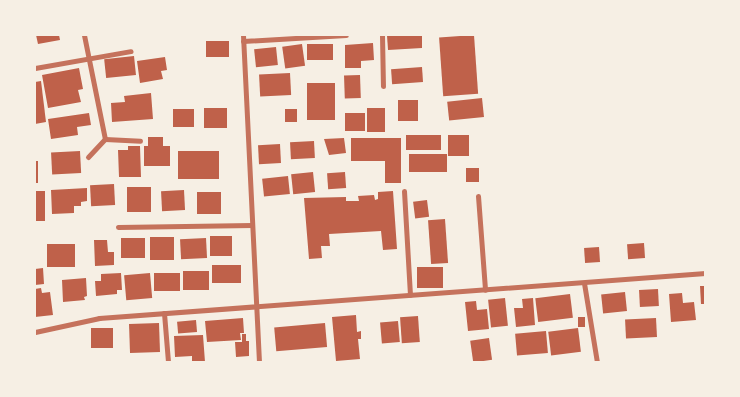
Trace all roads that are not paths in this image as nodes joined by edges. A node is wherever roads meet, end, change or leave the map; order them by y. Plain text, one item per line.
1 (84, 35) edge
2 (346, 35) edge
3 (382, 35) edge
4 (243, 38) edge
5 (131, 51) dead end
6 (89, 58) junction
7 (35, 68) edge
8 (383, 86) dead end
9 (105, 139) junction
10 (140, 141) dead end
11 (88, 157) dead end
12 (404, 191) dead end
13 (478, 196) dead end
14 (252, 225) junction
15 (118, 227) dead end
16 (705, 273) edge
17 (584, 283) junction
18 (485, 290) junction
19 (410, 295) junction
20 (255, 306) junction
21 (164, 313) junction
22 (35, 332) edge
23 (168, 362) edge
24 (259, 362) edge
25 (597, 362) edge

1 - 6 street
2 - 4 street
3 - 8 street
4 - 14 street
5 - 6 street
6 - 7 street
6 - 9 street
9 - 10 street
9 - 11 street
12 - 19 street
13 - 18 street
14 - 15 street
14 - 20 street
16 - 17 street
17 - 18 street
17 - 25 street
18 - 19 street
19 - 20 street
20 - 21 street
20 - 24 street
21 - 22 street
21 - 23 street

